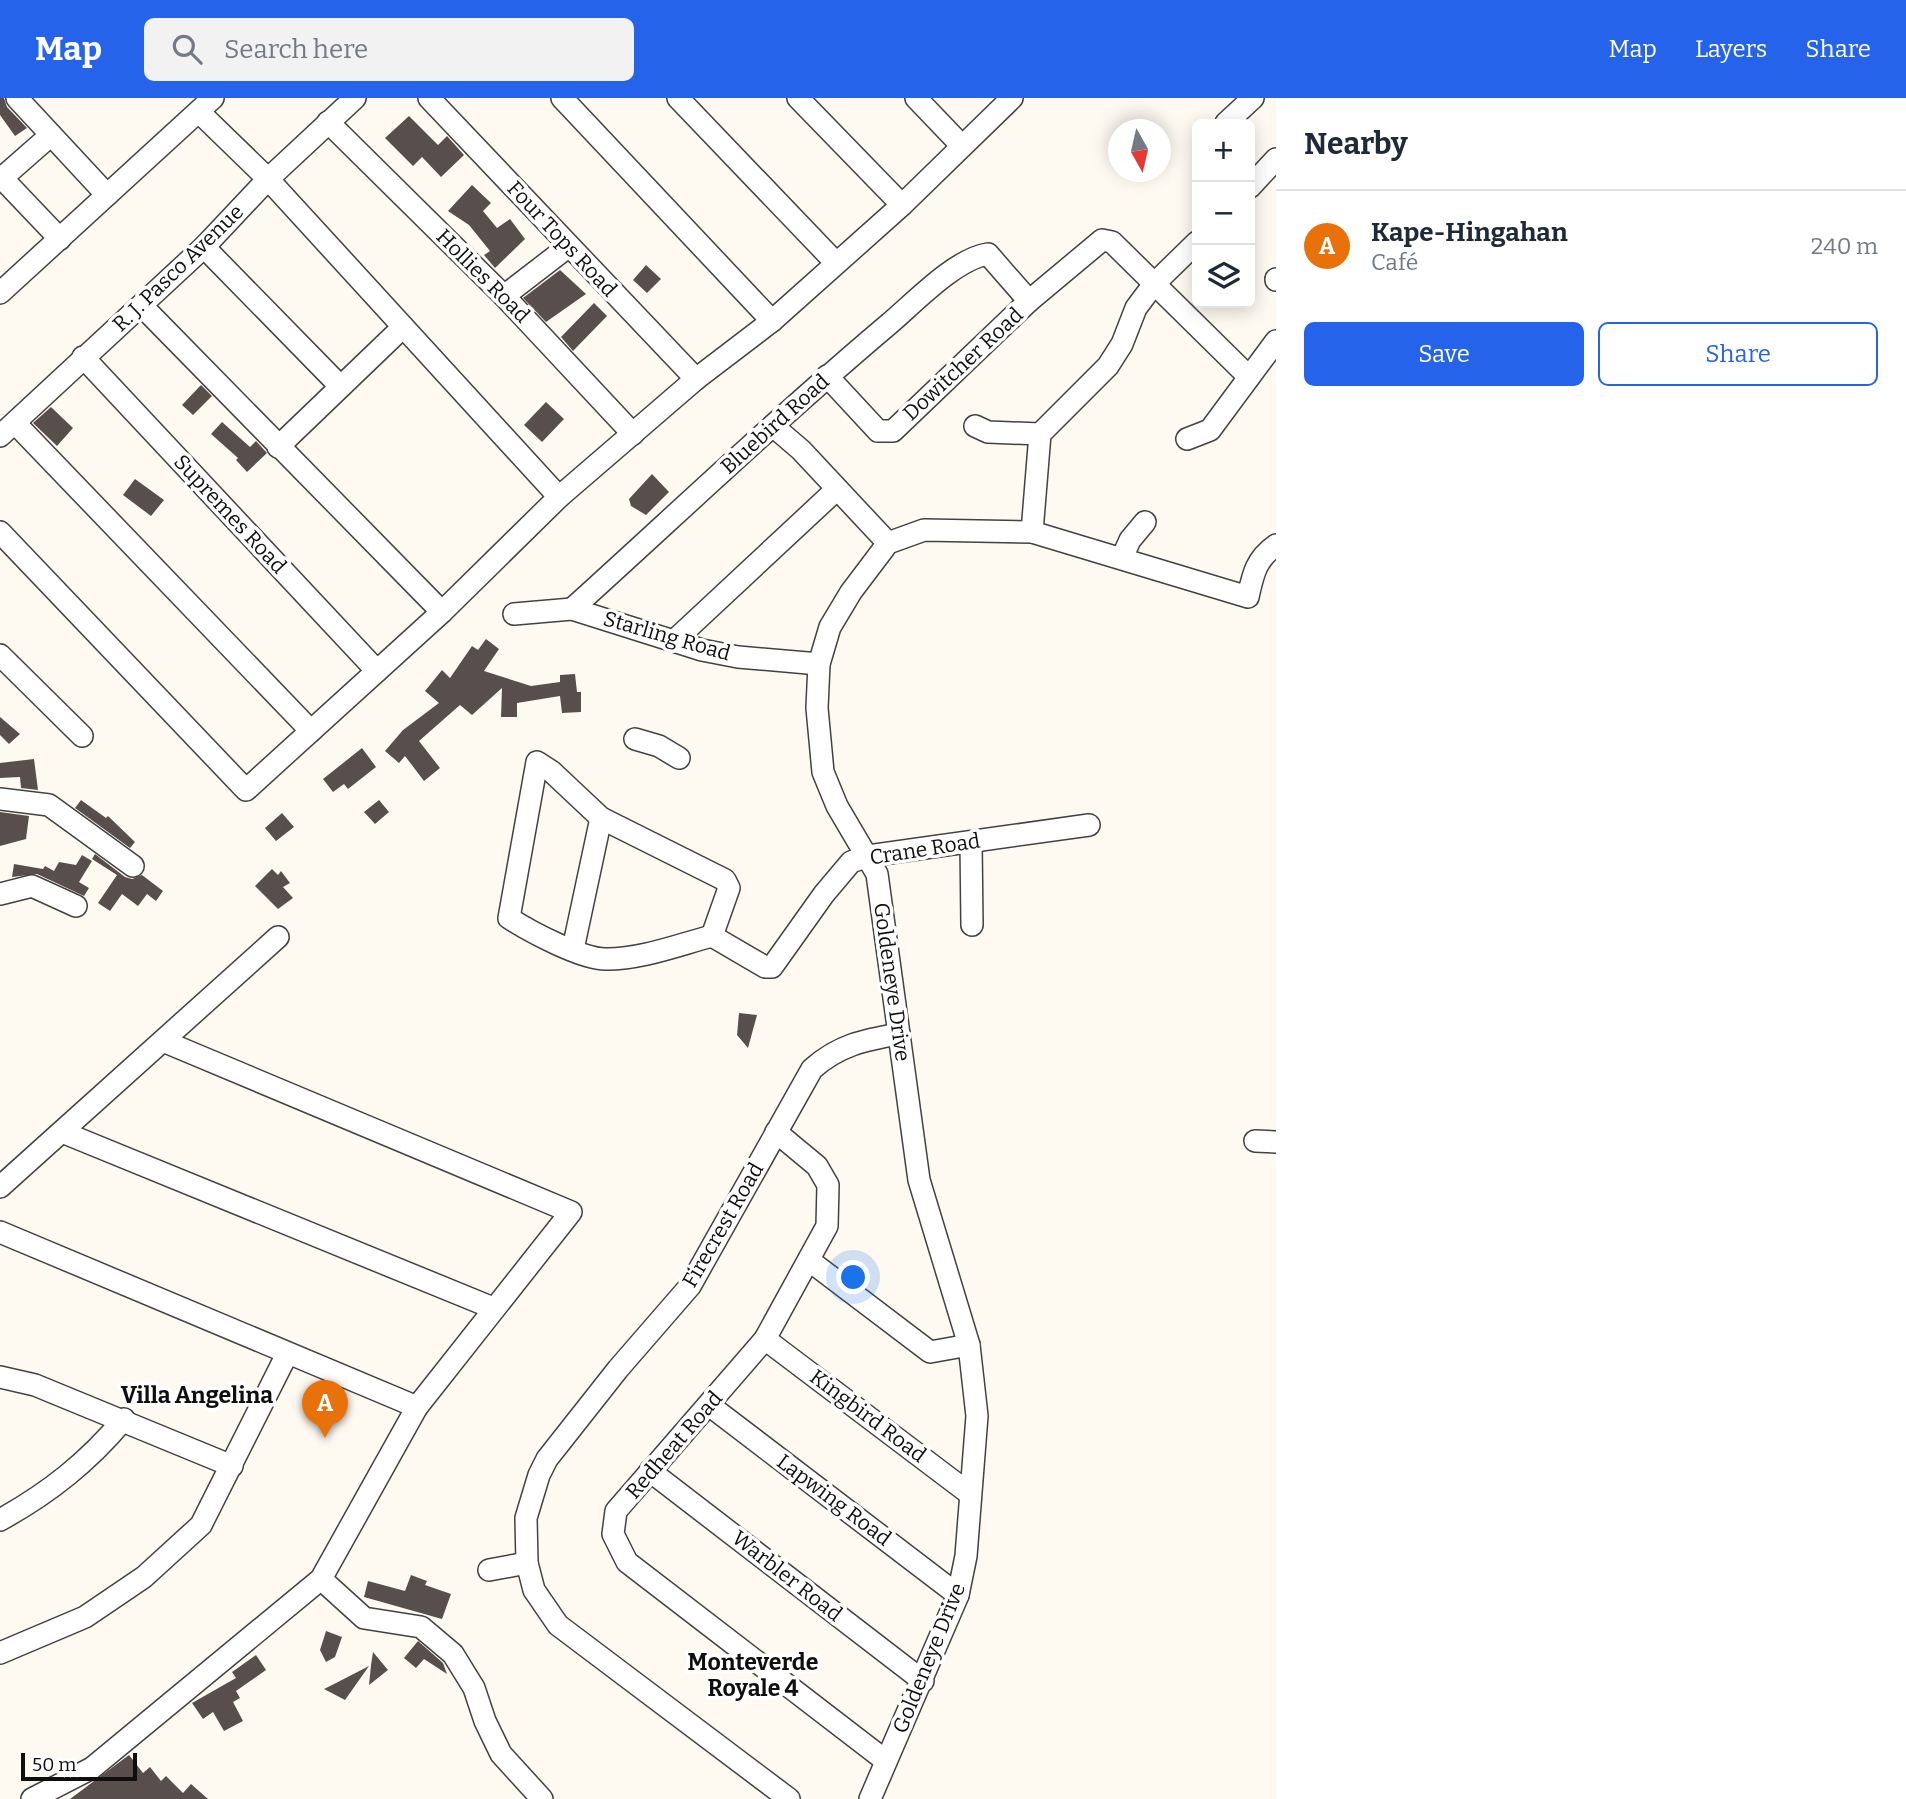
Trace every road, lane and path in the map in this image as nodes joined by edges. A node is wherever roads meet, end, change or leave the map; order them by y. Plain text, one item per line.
1 (17, 98) edge
2 (355, 98) edge
3 (429, 98) edge
4 (562, 98) edge
5 (678, 98) edge
6 (798, 98) edge
7 (916, 98) edge
8 (1012, 98) edge
9 (1253, 98) edge
10 (206, 105) edge
11 (1230, 119) edge
12 (328, 122) junction
13 (51, 135) junction
14 (961, 145) junction
15 (1276, 159) edge
16 (1, 177) edge
17 (268, 179) junction
18 (1255, 182) edge
19 (107, 195) junction
20 (902, 205) junction
21 (60, 239) junction
22 (1194, 245) edge
23 (569, 246) junction
24 (204, 247) junction
25 (835, 264) junction
26 (1154, 284) junction
27 (0, 293) edge
28 (504, 296) junction
29 (1030, 301) junction
30 (142, 306) junction
31 (772, 321) junction
32 (403, 327) junction
33 (1276, 341) edge
34 (83, 357) junction
35 (827, 376) junction
36 (1249, 377) junction
37 (696, 379) junction
38 (340, 386) junction
39 (773, 426) junction
40 (975, 426) dead end
41 (7, 429) edge
42 (634, 434) junction
43 (1040, 434) junction
44 (1187, 439) dead end
45 (278, 447) junction
46 (837, 489) junction
47 (559, 497) junction
48 (1145, 522) dead end
49 (0, 532) edge
50 (1032, 532) junction
51 (888, 544) junction
52 (1276, 545) edge
53 (1122, 558) junction
54 (572, 609) junction
55 (442, 612) junction
56 (514, 614) dead end
57 (674, 640) junction
58 (0, 655) edge
59 (819, 664) junction
60 (377, 671) junction
61 (311, 731) junction
62 (82, 736) dead end
63 (635, 739) dead end
64 (680, 758) dead end
65 (0, 799) edge
66 (601, 818) junction
67 (1089, 825) dead end
68 (971, 842) junction
69 (868, 856) junction
70 (133, 866) dead end
71 (0, 894) edge
72 (76, 906) dead end
73 (972, 925) dead end
74 (712, 936) junction
75 (278, 937) dead end
76 (573, 949) junction
77 (899, 1034) junction
78 (163, 1041) junction
79 (62, 1132) junction
80 (775, 1132) junction
81 (0, 1187) edge
82 (0, 1232) edge
83 (810, 1261) junction
84 (493, 1308) junction
85 (765, 1339) junction
86 (970, 1345) junction
87 (287, 1354) junction
88 (0, 1377) edge
89 (709, 1405) junction
90 (417, 1407) junction
91 (124, 1419) junction
92 (232, 1466) junction
93 (650, 1471) junction
94 (970, 1494) junction
95 (0, 1520) edge
96 (527, 1563) junction
97 (489, 1570) dead end
98 (321, 1579) junction
99 (958, 1595) junction
100 (0, 1653) edge
101 (923, 1681) junction
102 (887, 1761) junction
103 (535, 1796) edge
104 (32, 1799) edge
105 (789, 1799) edge
106 (870, 1799) edge

1 - 13 street
2 - 12 street, R. J. Pasco Avenue
3 - 23 street, Four Tops Road
4 - 31 street
5 - 25 street
6 - 20 street
7 - 14 street
8 - 14 street
9 - 11 street
10 - 17 street
10 - 19 street
12 - 17 street, R. J. Pasco Avenue
12 - 28 street, Hollies Road
13 - 16 street
13 - 19 street
14 - 20 street
15 - 18 street
16 - 21 street
17 - 24 street, R. J. Pasco Avenue
17 - 32 street
19 - 21 street
20 - 25 street
21 - 27 street
22 - 26 street
23 - 28 street
23 - 37 street, Four Tops Road
24 - 30 street, R. J. Pasco Avenue
24 - 38 street
25 - 31 street
26 - 29 street, Dowitcher Road
26 - 36 street
26 - 43 street
28 - 42 street, Hollies Road
29 - 35 street, Bluebird Road
29 - 35 street, Dowitcher Road
30 - 34 street, R. J. Pasco Avenue
30 - 45 street
31 - 37 street
32 - 38 street
32 - 47 street
33 - 36 street
34 - 41 street, R. J. Pasco Avenue
34 - 60 street, Supremes Road
35 - 39 street, Bluebird Road
36 - 44 street
37 - 42 street
38 - 45 street
39 - 46 street
39 - 54 street, Bluebird Road
40 - 43 street
41 - 61 street
42 - 47 street
43 - 50 street
45 - 55 street
46 - 51 street
46 - 57 street
47 - 55 street
48 - 53 street
49 - 61 street
50 - 51 street
50 - 53 street
51 - 59 street, Goldeneye Drive
52 - 53 street
54 - 56 street, Starling Road
54 - 57 street, Starling Road
55 - 60 street
57 - 59 street, Starling Road
58 - 62 street
59 - 69 street, Goldeneye Drive
60 - 61 street
63 - 64 street
65 - 70 street
66 - 74 street
66 - 76 street
66 - 76 street
67 - 68 street, Crane Road
68 - 69 street, Crane Road
68 - 73 street
69 - 74 street, Crane Road
69 - 77 street, Goldeneye Drive
71 - 72 street
74 - 76 street
75 - 78 street
77 - 80 street, Firecrest Road
77 - 86 street, Goldeneye Drive
78 - 79 street
78 - 84 street
79 - 81 street
79 - 84 street
80 - 83 street, Redheat Road
80 - 96 street, Firecrest Road
82 - 87 street
83 - 85 street, Redheat Road
83 - 86 street
84 - 90 street
85 - 89 street, Redheat Road
85 - 94 street, Kingbird Road
86 - 94 street, Goldeneye Drive
87 - 90 street
87 - 92 street
88 - 91 street
89 - 93 street, Redheat Road
89 - 99 street, Lapwing Road
90 - 98 street
91 - 92 street
91 - 95 street
92 - 100 street
93 - 101 street, Warbler Road
93 - 102 street, Redheat Road
94 - 99 street, Goldeneye Drive
96 - 97 street
96 - 105 street, Firecrest Road
98 - 103 street
98 - 104 street
99 - 101 street, Goldeneye Drive
101 - 102 street, Goldeneye Drive
102 - 106 street, Goldeneye Drive

